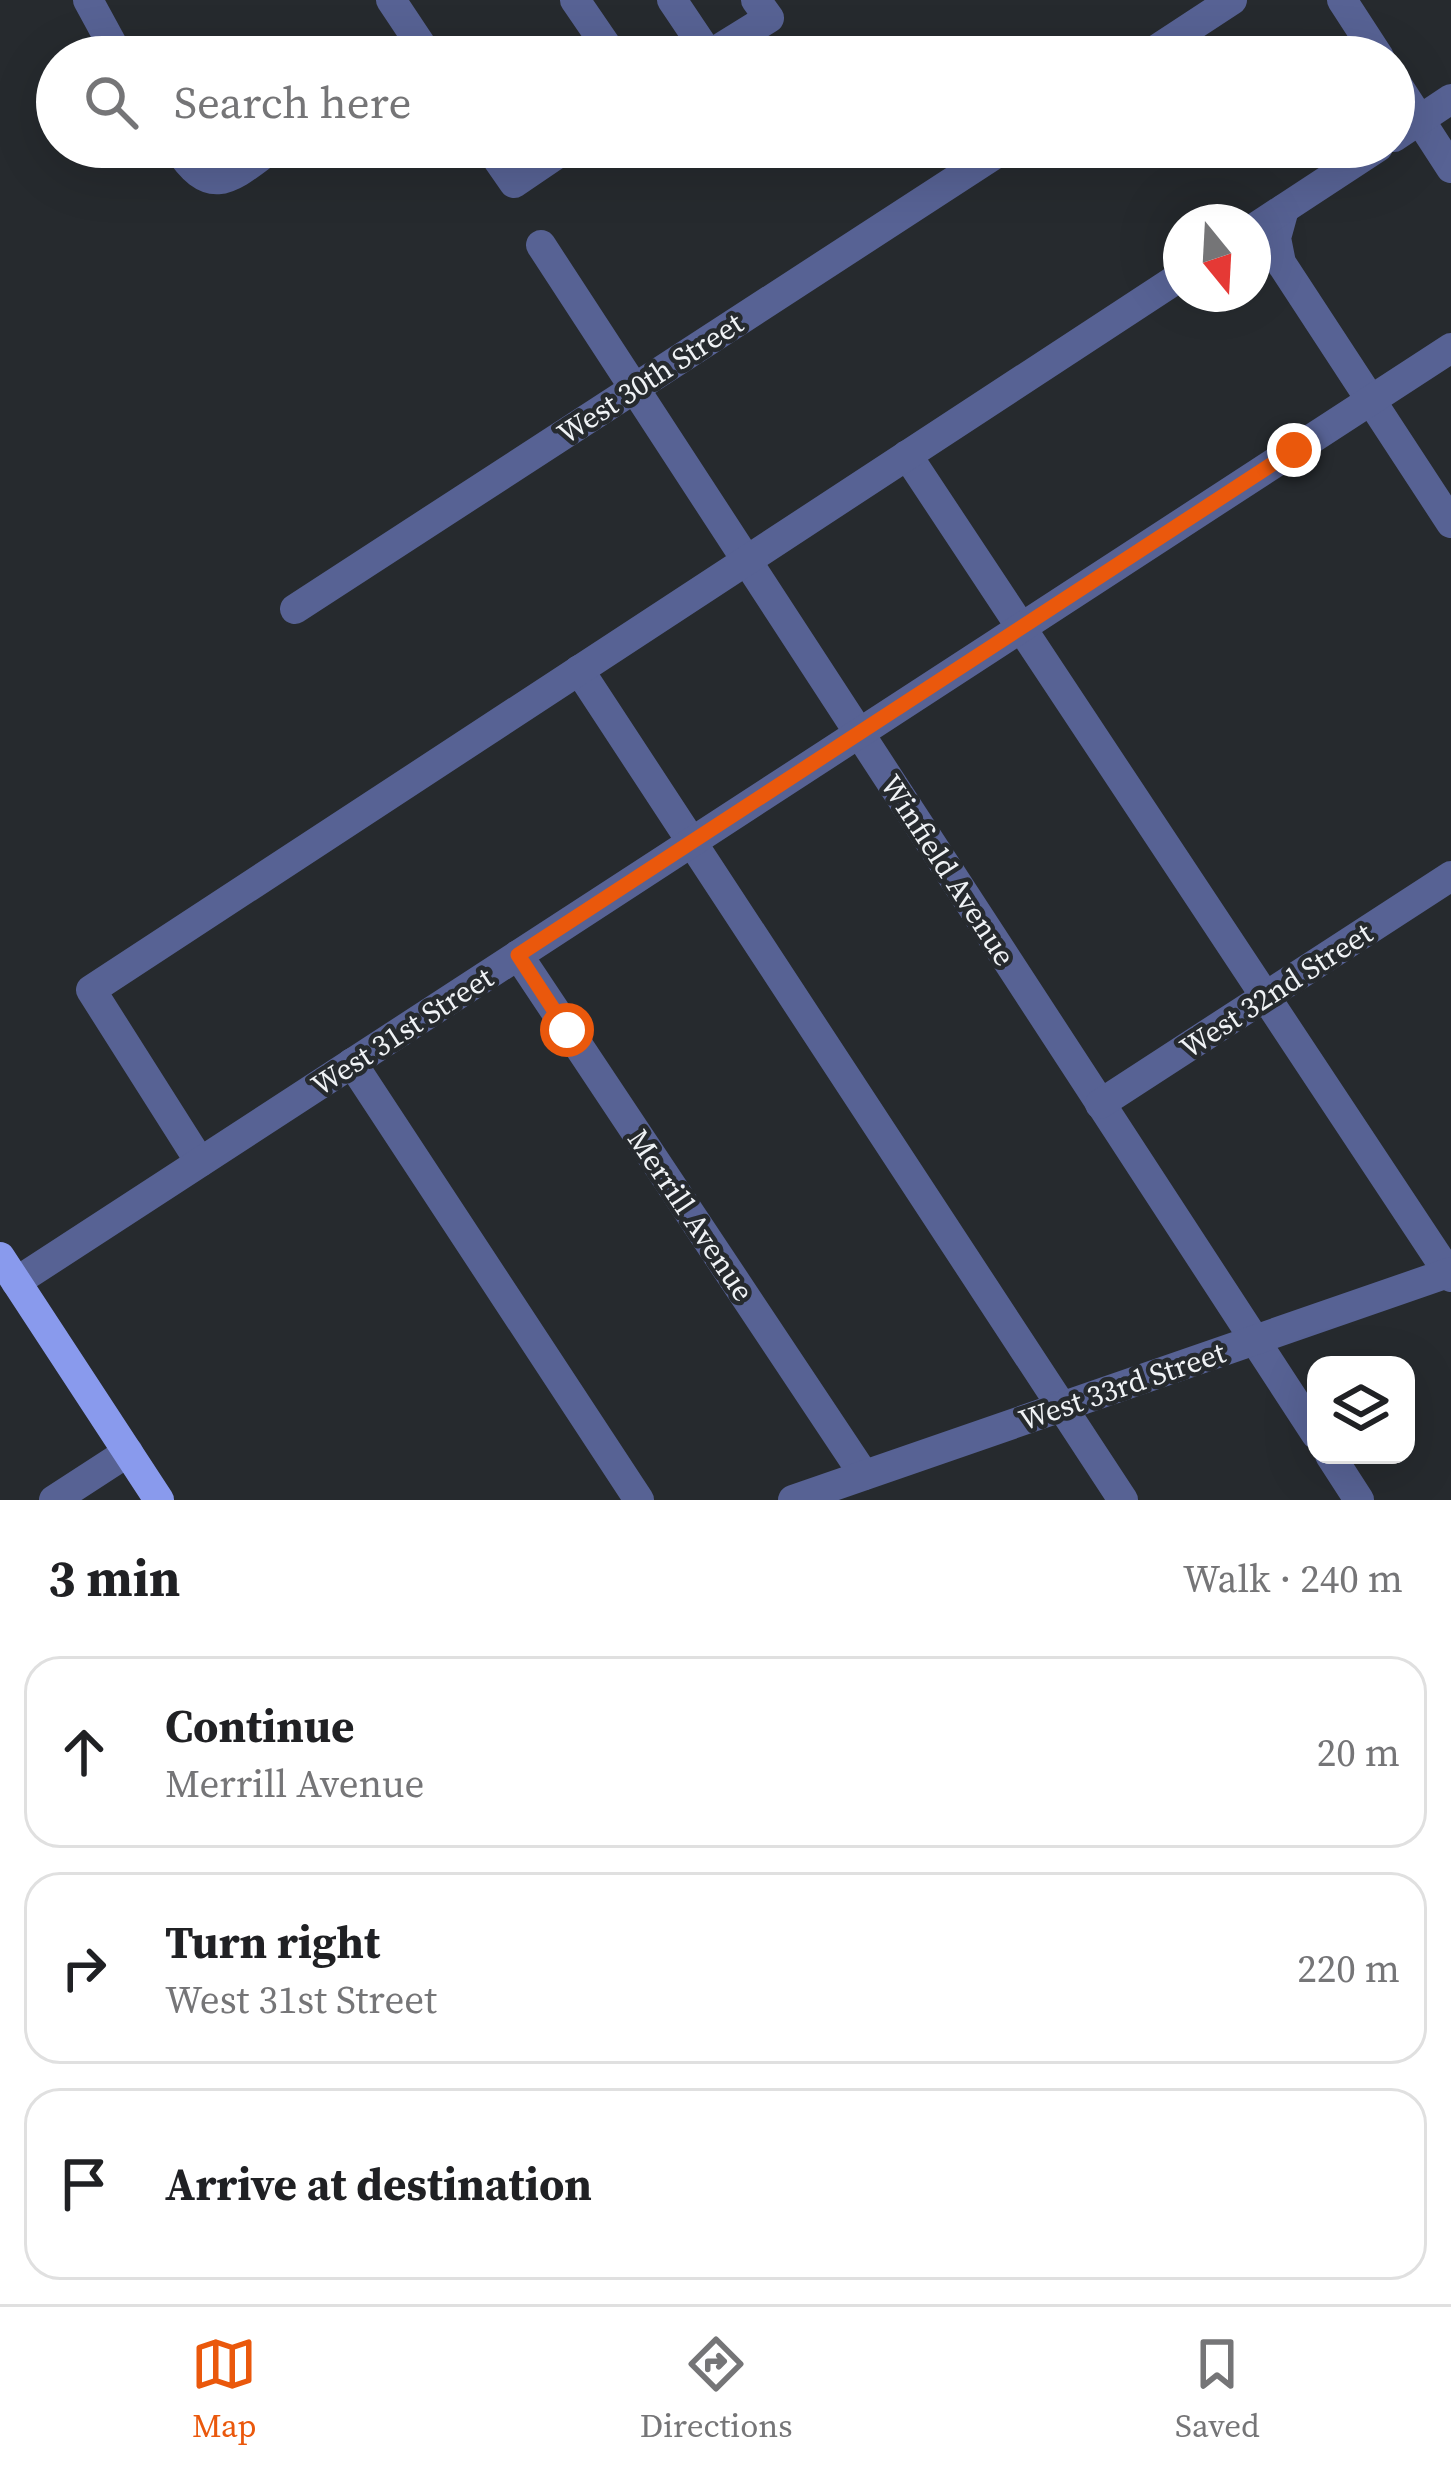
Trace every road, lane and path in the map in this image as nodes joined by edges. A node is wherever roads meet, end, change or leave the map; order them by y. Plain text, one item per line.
1 (88, 0) edge
2 (391, 0) edge
3 (575, 0) edge
4 (672, 0) edge
5 (756, 0) edge
6 (1232, 0) edge
7 (1342, 0) edge
8 (108, 36) edge
9 (415, 36) edge
10 (600, 36) edge
11 (694, 36) edge
12 (740, 36) edge
13 (1176, 36) edge
14 (1365, 36) edge
15 (1451, 99) edge
16 (1415, 123) edge
17 (1415, 135) edge
18 (191, 168) edge
19 (240, 168) edge
20 (504, 168) edge
21 (536, 168) edge
22 (974, 168) edge
23 (1346, 168) edge
24 (1451, 168) edge
25 (1284, 209) junction
26 (1271, 217) edge
27 (542, 245) dead end
28 (1163, 288) edge
29 (1451, 348) edge
30 (634, 388) junction
31 (1372, 399) junction
32 (907, 455) junction
33 (1451, 523) edge
34 (747, 560) junction
35 (295, 609) dead end
36 (1022, 627) junction
37 (579, 670) junction
38 (859, 733) junction
39 (692, 842) junction
40 (1448, 886) edge
41 (518, 955) junction
42 (1266, 996) junction
43 (352, 1063) junction
44 (1100, 1103) junction
45 (200, 1162) junction
46 (5, 1267) edge
47 (1450, 1274) edge
48 (1255, 1340) junction
49 (1063, 1406) junction
50 (1307, 1420) edge
51 (128, 1452) junction
52 (1336, 1464) edge
53 (854, 1486) edge
54 (54, 1500) edge
55 (159, 1500) edge
56 (639, 1500) edge
57 (793, 1500) edge
58 (1124, 1500) edge
59 (1359, 1500) edge

1 - 8 street
2 - 9 street
3 - 10 street
4 - 11 street
5 - 12 street
6 - 13 street
7 - 14 street
15 - 16 street
17 - 24 street
18 - 19 street
20 - 21 street
22 - 30 street, West 30th Street
23 - 25 street
25 - 26 street
25 - 31 street
27 - 30 street, Winfield Avenue
28 - 32 street
29 - 31 street, West 31st Street
30 - 34 street, Winfield Avenue
30 - 35 street, West 30th Street
31 - 33 street
31 - 36 street, West 31st Street
32 - 34 street
32 - 36 street
34 - 37 street
34 - 38 street, Winfield Avenue
36 - 38 street, West 31st Street
36 - 42 street
37 - 39 street
37 - 45 street
38 - 39 street, West 31st Street
38 - 44 street, Winfield Avenue
39 - 41 street, West 31st Street
39 - 49 street
40 - 42 street, West 32nd Street
41 - 43 street, West 31st Street
41 - 53 street, Merrill Avenue
42 - 44 street, West 32nd Street
42 - 47 street
43 - 45 street, West 31st Street
43 - 56 street
44 - 48 street, Winfield Avenue
45 - 46 street, West 31st Street
46 - 51 main road
47 - 48 street, West 33rd Street
48 - 49 street, West 33rd Street
48 - 50 street, Winfield Avenue
49 - 53 street, West 33rd Street
49 - 58 street
51 - 54 street
51 - 55 main road
52 - 59 street
53 - 57 street, West 33rd Street

